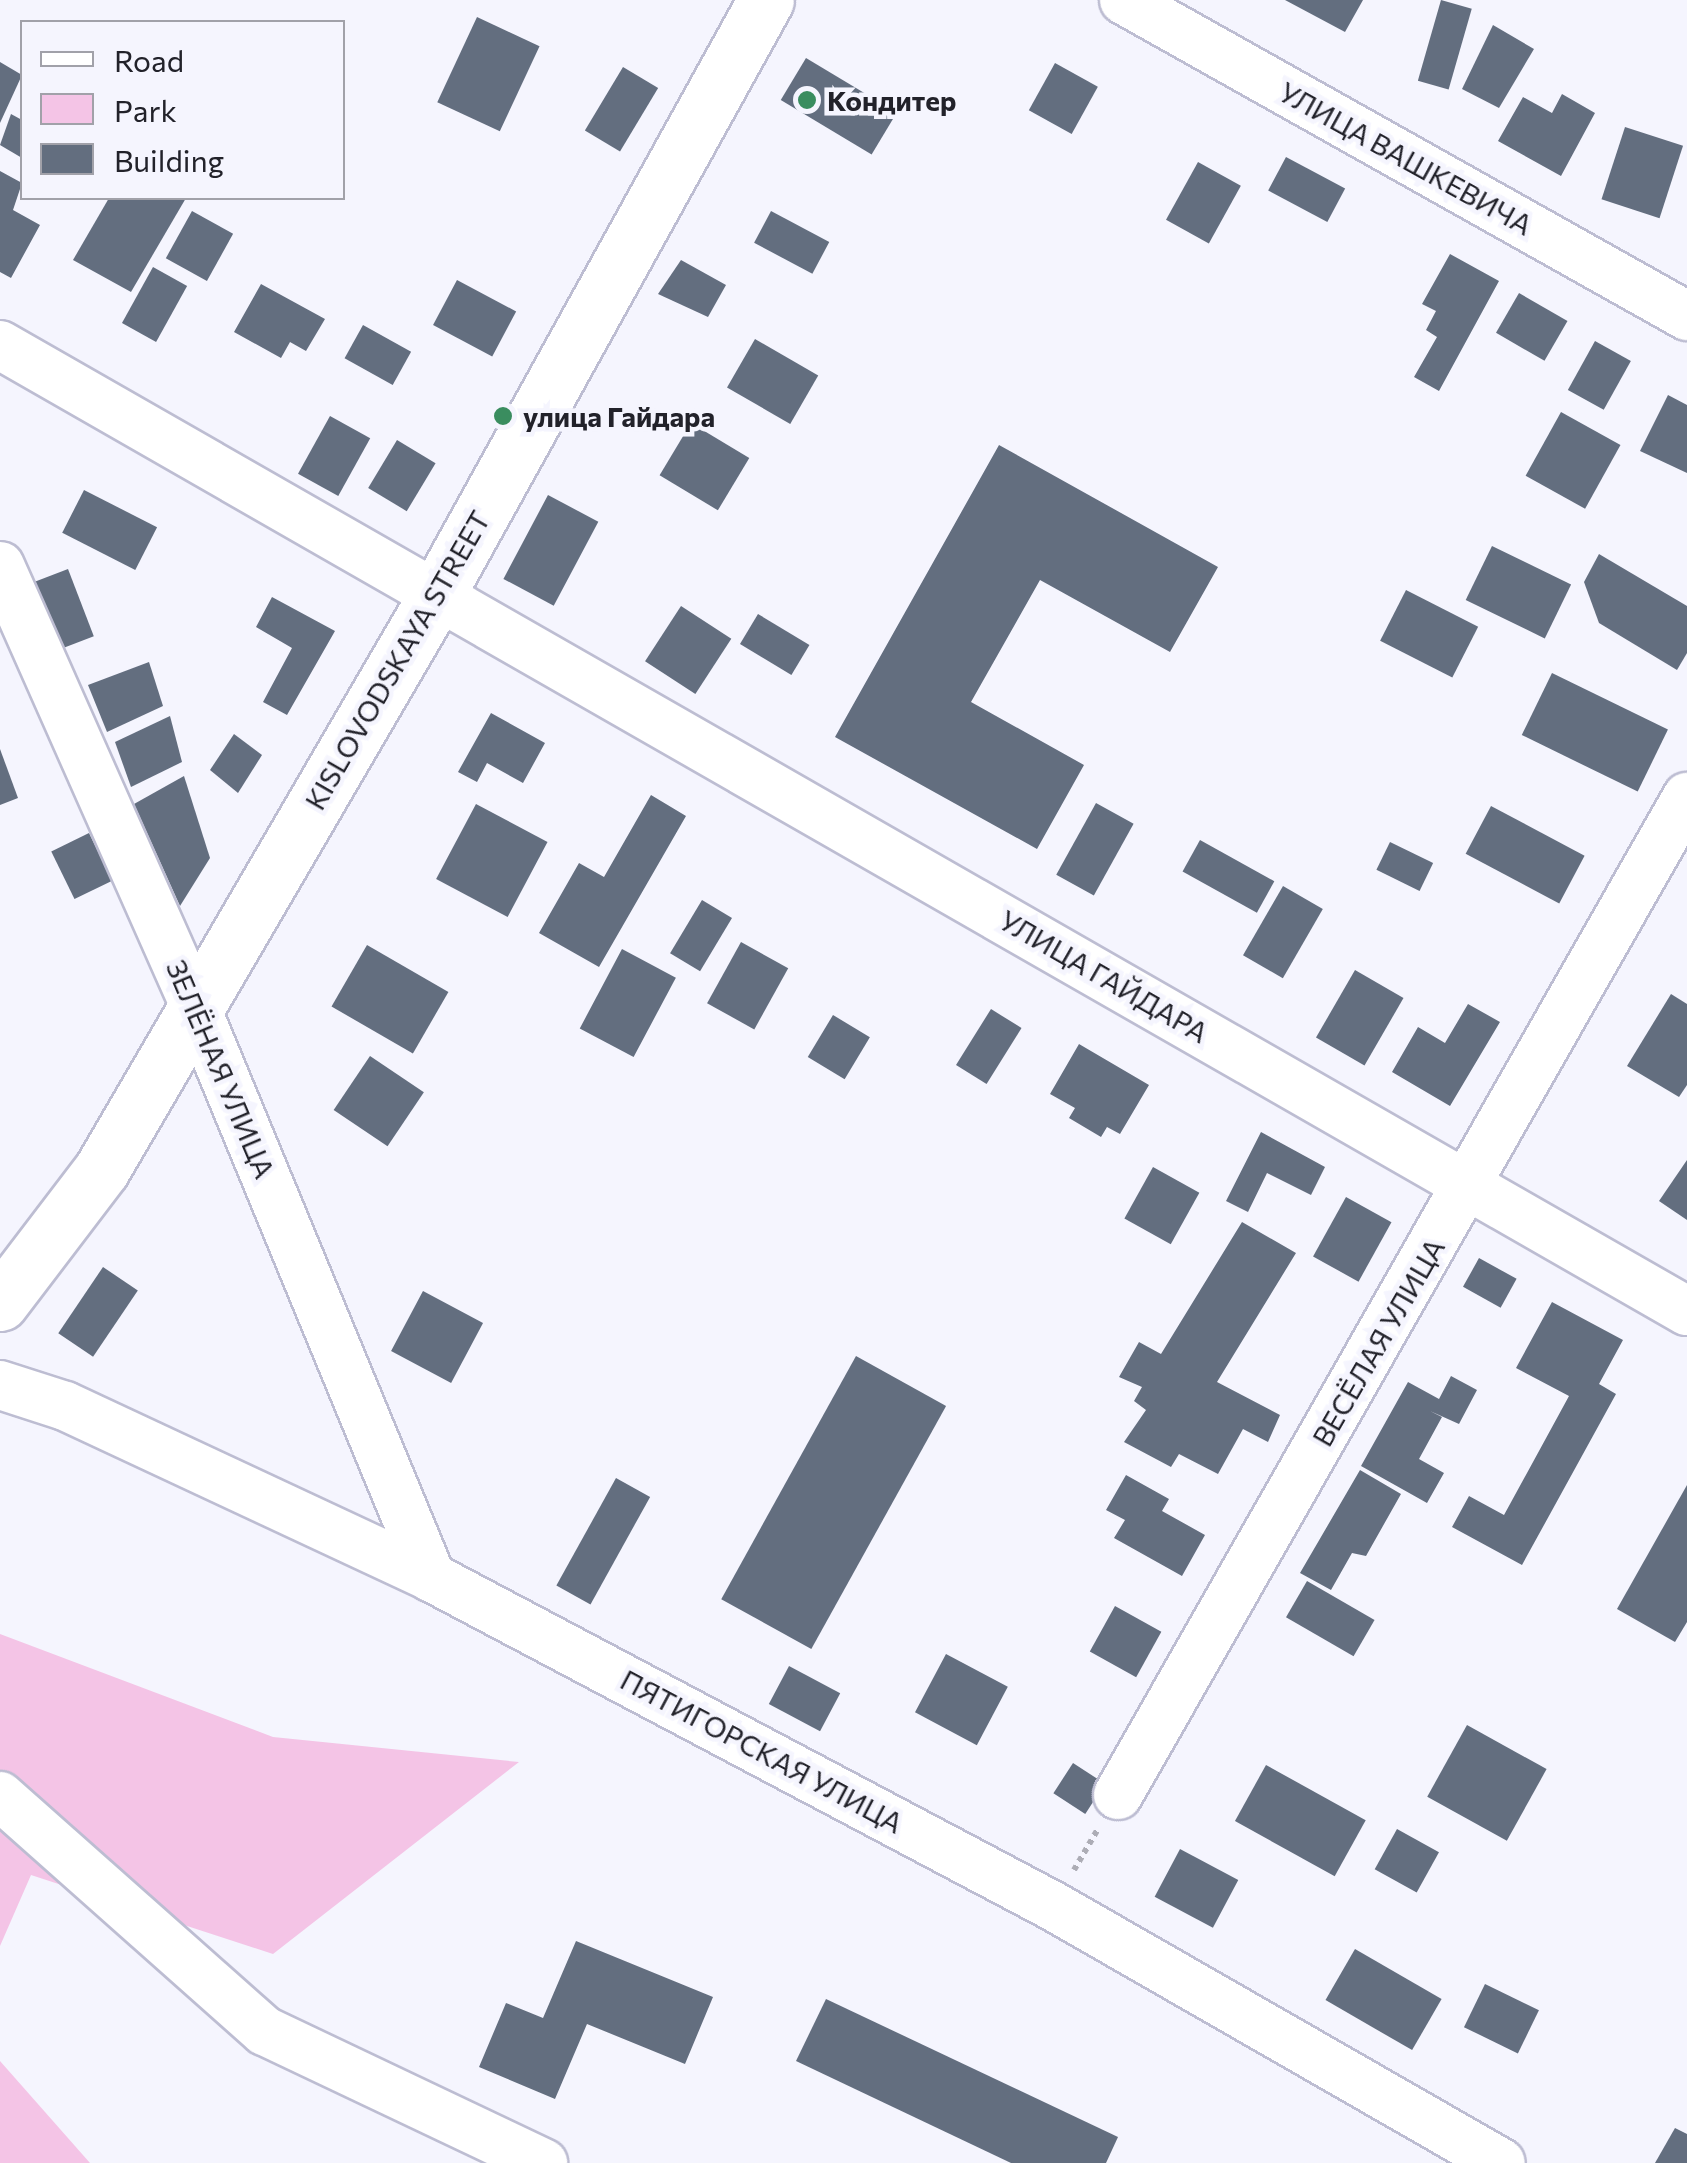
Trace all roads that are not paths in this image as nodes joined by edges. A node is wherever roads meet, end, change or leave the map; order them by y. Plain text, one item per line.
1 (766, 0) edge
2 (1124, 0) edge
3 (1687, 316) edge
4 (0, 346) edge
5 (0, 566) edge
6 (436, 596) junction
7 (1687, 798) edge
8 (196, 1008) junction
9 (1468, 1184) junction
10 (0, 1303) edge
11 (1687, 1311) edge
12 (0, 1385) edge
13 (431, 1577) junction
14 (1118, 1794) road end
15 (0, 1796) edge
16 (536, 2161) edge
17 (1500, 2163) edge

1 - 6 main road, KISLOVODSKAYA STREET
2 - 3 street, УЛИЦА ВАШКЕВИЧА
4 - 6 street, УЛИЦА ГАЙДАРА
5 - 8 street, ЗЕЛЁНАЯ УЛИЦА
6 - 8 main road, KISLOVODSKAYA STREET
6 - 9 street, УЛИЦА ГАЙДАРА
7 - 9 street, ВЕСЁЛАЯ УЛИЦА
8 - 10 main road, KISLOVODSKAYA STREET
8 - 13 street, ЗЕЛЁНАЯ УЛИЦА
9 - 11 street, УЛИЦА ГАЙДАРА
9 - 14 street, ВЕСЁЛАЯ УЛИЦА
12 - 13 street, ПЯТИГОРСКАЯ УЛИЦА
13 - 17 street, ПЯТИГОРСКАЯ УЛИЦА
15 - 16 street

